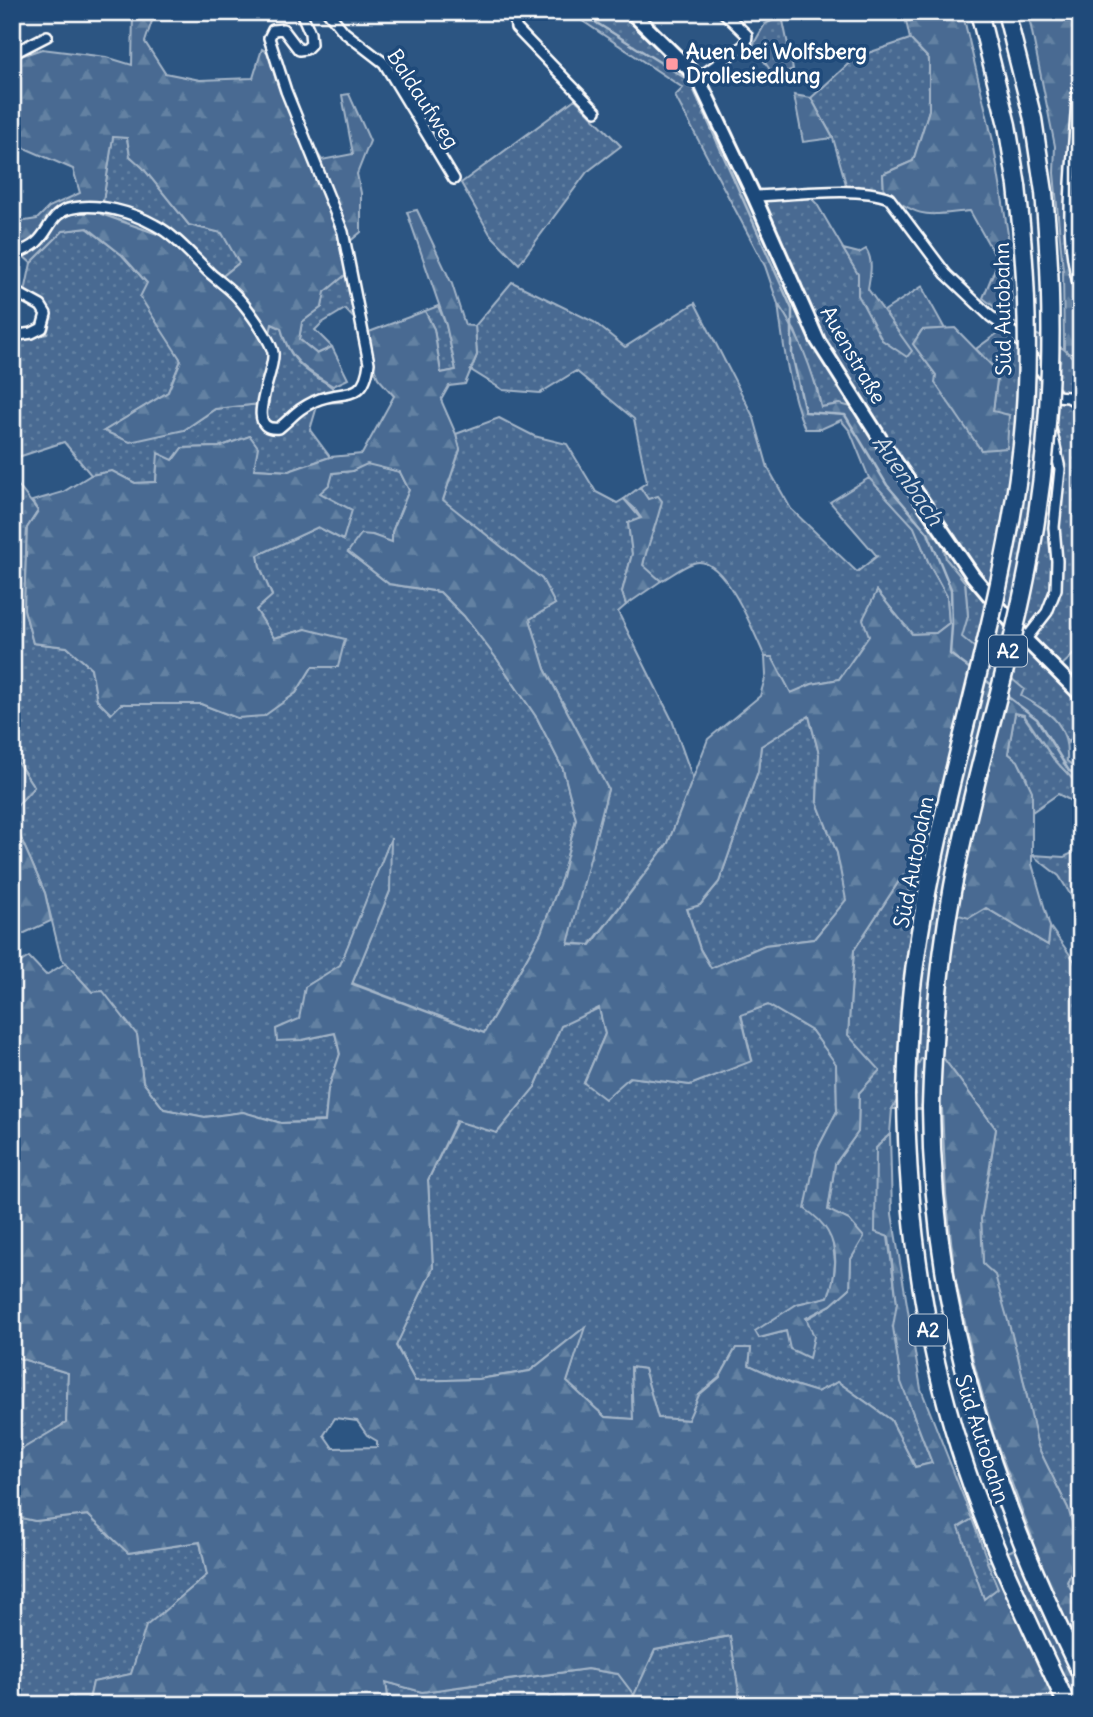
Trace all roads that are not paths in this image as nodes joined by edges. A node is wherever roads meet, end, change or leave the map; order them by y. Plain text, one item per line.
1 (301, 12) edge
2 (327, 12) edge
3 (521, 12) edge
4 (631, 12) edge
5 (723, 12) edge
6 (979, 12) edge
7 (1006, 12) edge
8 (47, 36) dead end
9 (12, 54) edge
10 (698, 78) junction
11 (1081, 83) edge
12 (596, 111) dead end
13 (454, 179) dead end
14 (754, 196) junction
15 (12, 255) edge
16 (12, 290) edge
17 (1081, 293) edge
18 (12, 336) edge
19 (1057, 397) junction
20 (1081, 404) edge
21 (1026, 639) junction
22 (1081, 695) edge
23 (1081, 1674) edge
24 (1067, 1705) edge

1 - 15 street
2 - 13 street, Baldaufweg
3 - 12 street
4 - 10 street, Auenstraße
5 - 10 street
6 - 24 highway, Süd Autobahn / A2, bridge
7 - 23 highway, Süd Autobahn / A2, bridge
8 - 9 street
10 - 14 street, Auenstraße
11 - 17 street
14 - 19 street
14 - 21 street, Auenstraße
16 - 18 street
19 - 20 street
19 - 21 street
21 - 22 street, Auenstraße

